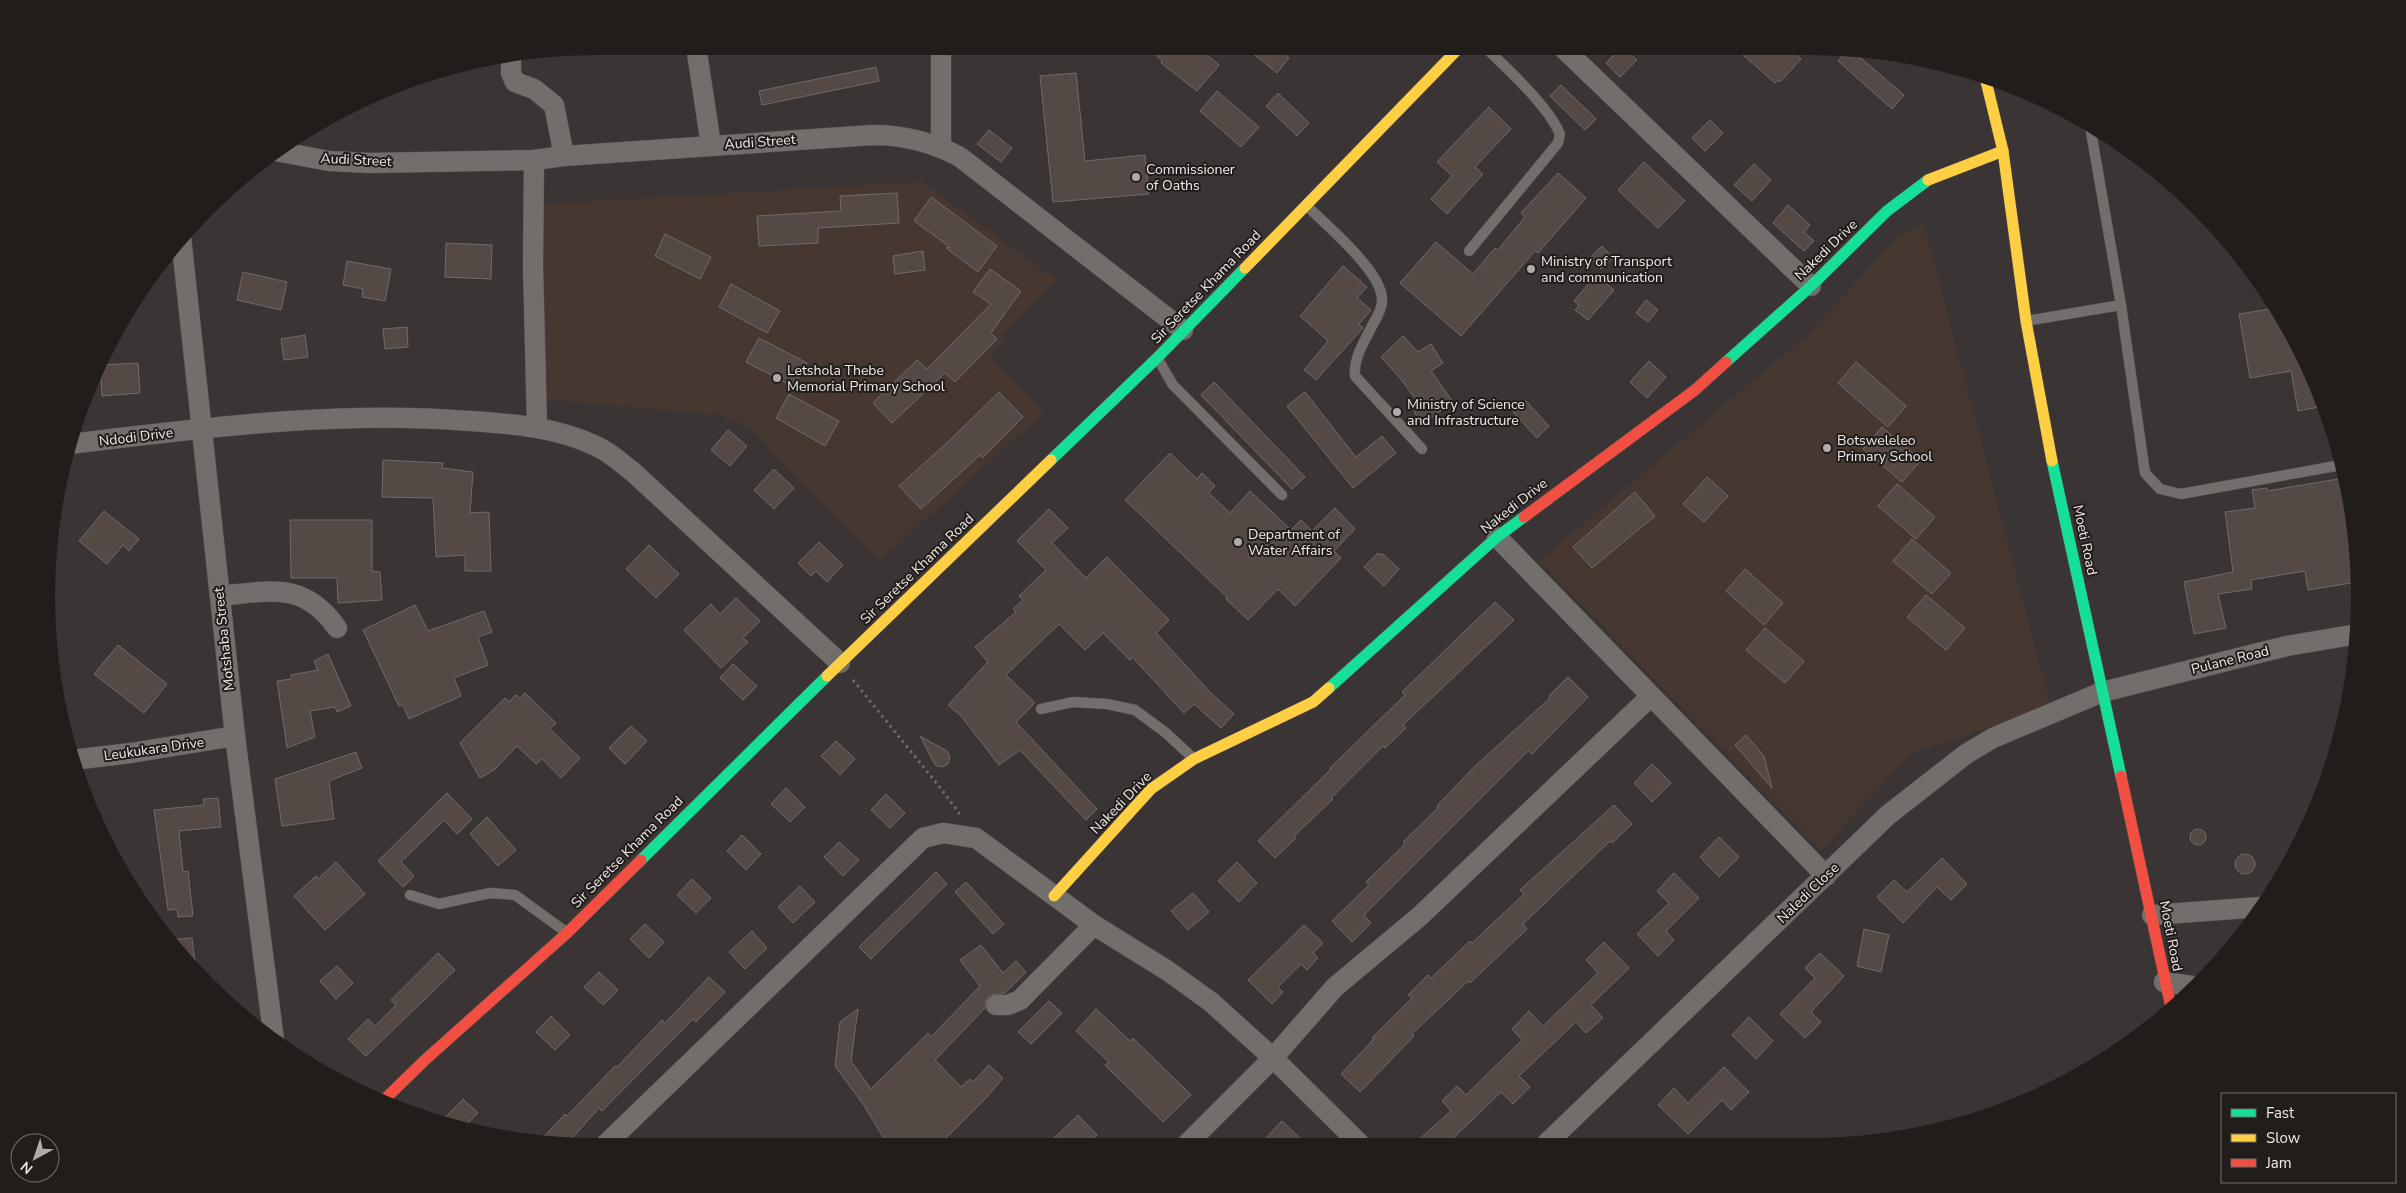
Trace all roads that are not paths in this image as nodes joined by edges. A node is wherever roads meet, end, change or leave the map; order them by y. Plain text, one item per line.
1 (697, 55) edge
2 (941, 55) edge
3 (1452, 55) edge
4 (1493, 55) edge
5 (1570, 55) edge
6 (511, 62) edge
7 (1987, 85) edge
8 (2092, 135) edge
9 (712, 145) junction
10 (941, 147) junction
11 (2003, 151) junction
12 (287, 153) edge
13 (564, 156) junction
14 (534, 160) junction
15 (1307, 206) junction
16 (181, 249) edge
17 (1469, 251) dead end
18 (1811, 286) junction
19 (2121, 305) junction
20 (2026, 321) junction
21 (1184, 330) junction
22 (1157, 358) junction
23 (537, 427) junction
24 (201, 429) junction
25 (77, 443) edge
26 (1422, 449) dead end
27 (2335, 466) edge
28 (1282, 495) dead end
29 (1498, 537) junction
30 (220, 596) junction
31 (337, 628) dead end
32 (2350, 635) edge
33 (840, 663) junction
34 (2102, 692) junction
35 (1650, 697) junction
36 (1041, 709) dead end
37 (235, 736) junction
38 (80, 759) edge
39 (1194, 759) junction
40 (1826, 876) junction
41 (410, 895) dead end
42 (1054, 896) junction
43 (2252, 908) edge
44 (2152, 915) junction
45 (1094, 925) junction
46 (567, 932) junction
47 (2164, 982) junction
48 (2186, 985) edge
49 (2169, 1002) edge
50 (996, 1005) dead end
51 (273, 1030) edge
52 (1273, 1058) junction
53 (388, 1096) edge
54 (613, 1138) edge
55 (1193, 1138) edge
56 (1353, 1138) edge
57 (1552, 1138) edge

1 - 9 street
2 - 10 street
3 - 15 street, Sir Seretse Khama Road
4 - 17 lane
5 - 18 street
6 - 13 street
7 - 11 street, Moeti Road
8 - 19 lane
9 - 10 street, Audi Street
9 - 13 street, Audi Street
10 - 21 street, Audi Street
11 - 18 street, Nakedi Drive
11 - 20 street, Moeti Road
12 - 14 street, Audi Street
13 - 14 street, Audi Street
14 - 23 street
15 - 21 street, Sir Seretse Khama Road
15 - 26 lane
16 - 24 street, Motshaba Street
18 - 29 street, Nakedi Drive
19 - 20 lane
19 - 27 lane
20 - 34 street, Moeti Road
21 - 22 street, Sir Seretse Khama Road
22 - 28 lane
22 - 33 street, Sir Seretse Khama Road
23 - 24 street, Ndodi Drive
23 - 33 street, Ndodi Drive
24 - 25 street, Ndodi Drive
24 - 30 street, Motshaba Street
29 - 35 street
29 - 39 street, Nakedi Drive
30 - 31 street
30 - 37 street, Motshaba Street
32 - 34 street, Pulane Road
33 - 46 street, Sir Seretse Khama Road
34 - 40 street, Naledi Close
34 - 44 street, Moeti Road
35 - 40 street
35 - 52 street
36 - 39 lane
37 - 38 street, Leukukara Drive
37 - 51 street, Motshaba Street
39 - 42 street, Nakedi Drive
40 - 57 street, Naledi Close
41 - 46 lane
42 - 45 street
42 - 54 street
43 - 44 street
44 - 47 street, Moeti Road
45 - 50 street
45 - 52 street
46 - 53 street, Sir Seretse Khama Road
47 - 48 street
47 - 49 street, Moeti Road
52 - 55 street
52 - 56 street

